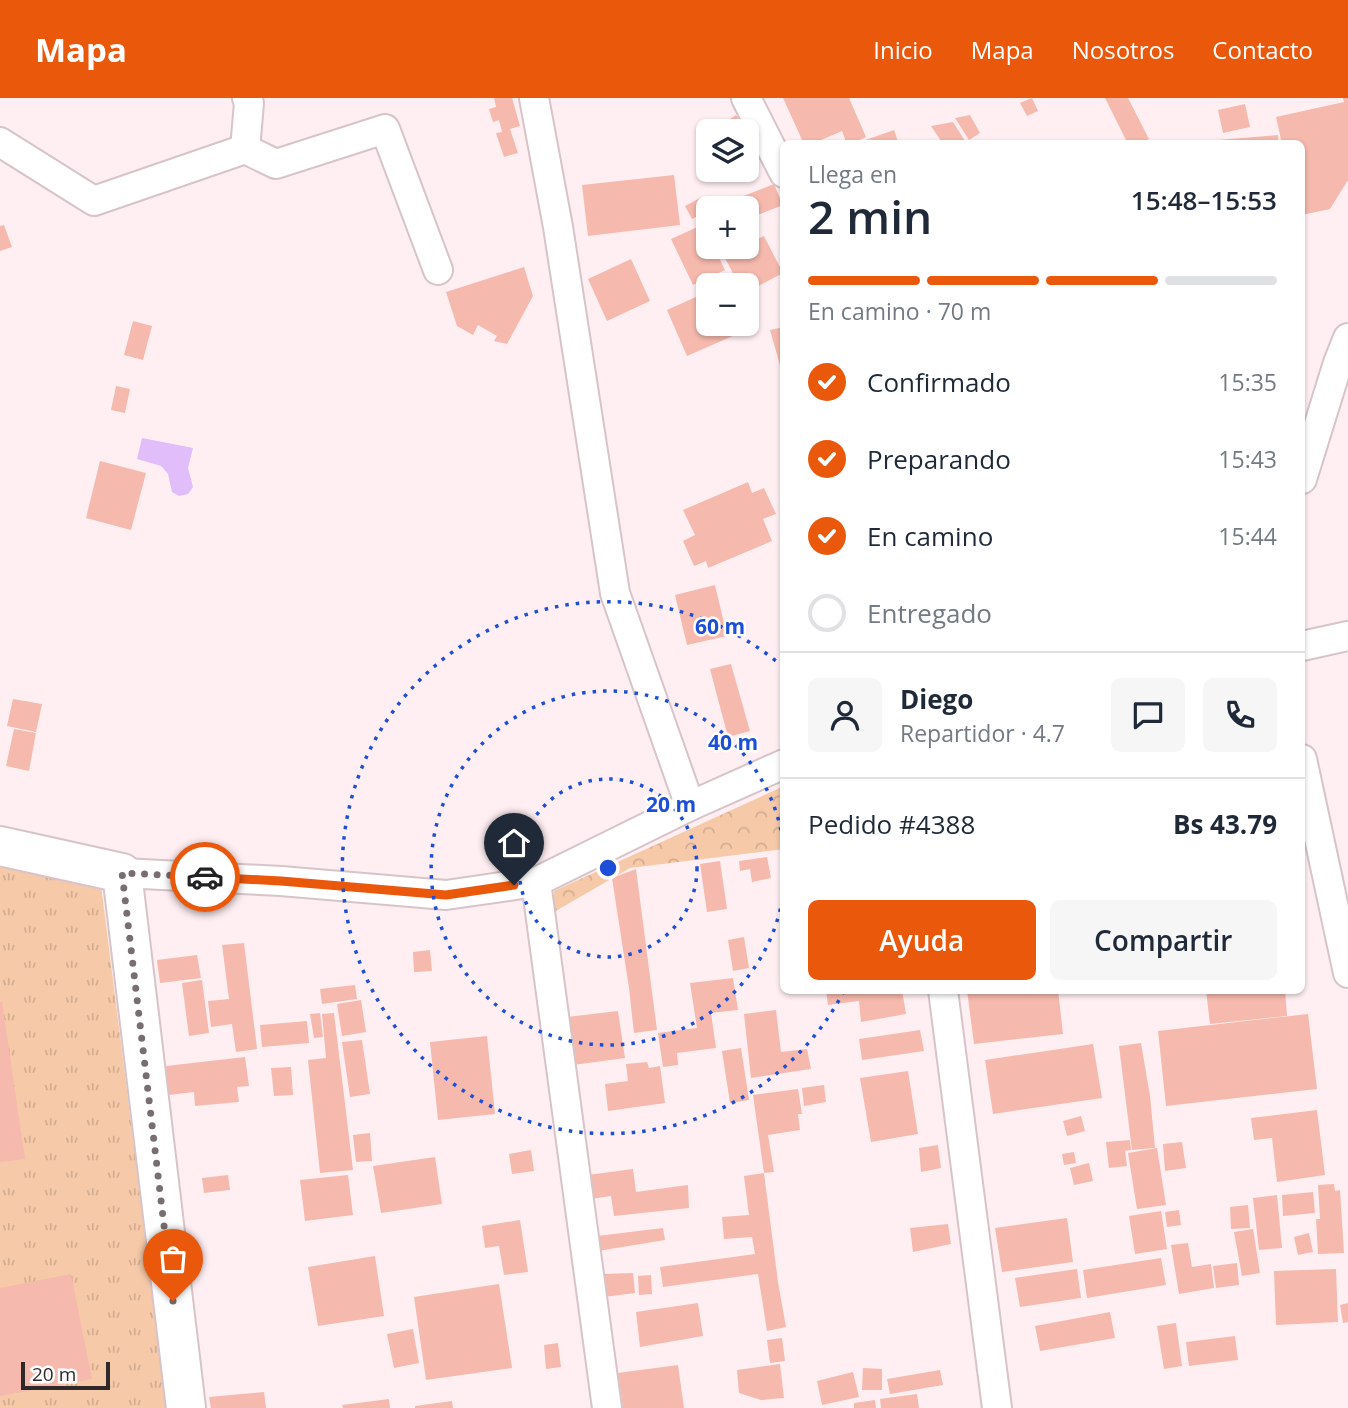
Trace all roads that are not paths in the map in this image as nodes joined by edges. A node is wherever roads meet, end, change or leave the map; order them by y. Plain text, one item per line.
1 (247, 98) edge
2 (534, 98) edge
3 (746, 98) edge
4 (0, 142) edge
5 (245, 149) junction
6 (780, 165) edge
7 (438, 270) dead end
8 (1348, 338) edge
9 (1305, 469) edge
10 (1348, 636) edge
11 (1305, 645) edge
12 (780, 766) edge
13 (1305, 772) edge
14 (690, 806) junction
15 (0, 846) edge
16 (122, 873) junction
17 (536, 882) junction
18 (1347, 959) edge
19 (944, 994) edge
20 (186, 1408) edge
21 (607, 1408) edge
22 (997, 1408) edge

1 - 5 street
2 - 14 street
3 - 6 street
4 - 5 street
5 - 7 street
8 - 9 street
10 - 11 street
12 - 14 street
13 - 18 street
14 - 17 street
15 - 16 street
16 - 17 street
16 - 20 street
17 - 21 street
19 - 22 street

